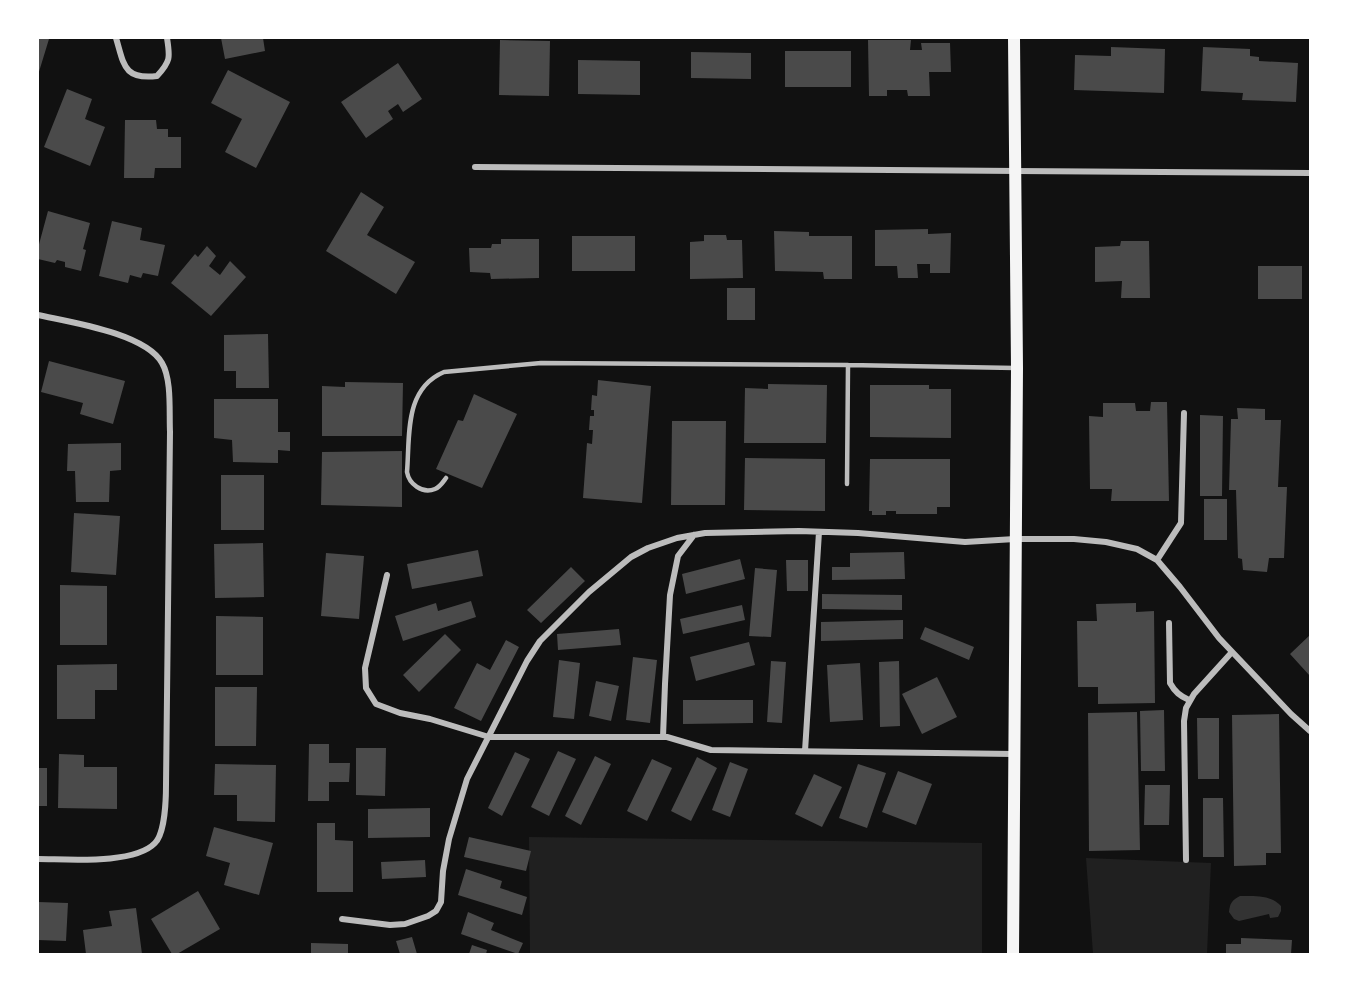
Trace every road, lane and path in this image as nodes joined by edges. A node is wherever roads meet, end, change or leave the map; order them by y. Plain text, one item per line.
1 (116, 38) edge
2 (167, 38) edge
3 (1014, 38) edge
4 (475, 166) dead end
5 (1016, 171) junction
6 (1311, 173) edge
7 (38, 315) edge
8 (848, 365) junction
9 (1017, 368) junction
10 (1184, 413) dead end
11 (446, 478) dead end
12 (847, 484) dead end
13 (819, 532) junction
14 (695, 535) junction
15 (1015, 539) junction
16 (1157, 560) junction
17 (387, 575) dead end
18 (1169, 623) dead end
19 (1232, 652) junction
20 (1189, 700) junction
21 (1311, 731) edge
22 (489, 737) junction
23 (663, 738) junction
24 (805, 751) junction
25 (1014, 754) junction
26 (38, 859) edge
27 (1186, 860) dead end
28 (342, 919) dead end
29 (1013, 954) edge

1 - 2 street
3 - 5 main road
4 - 5 street
5 - 6 street
5 - 9 main road
7 - 26 street
8 - 9 lane
8 - 11 lane
8 - 12 lane
9 - 15 main road
10 - 16 street
13 - 14 street
13 - 15 street
13 - 24 street
14 - 22 street
14 - 23 street
15 - 16 street
15 - 25 main road
16 - 19 street
17 - 22 street
18 - 20 street
19 - 20 street
19 - 21 street
20 - 27 street
22 - 23 street
22 - 28 street
23 - 24 street
24 - 25 street
25 - 29 main road

